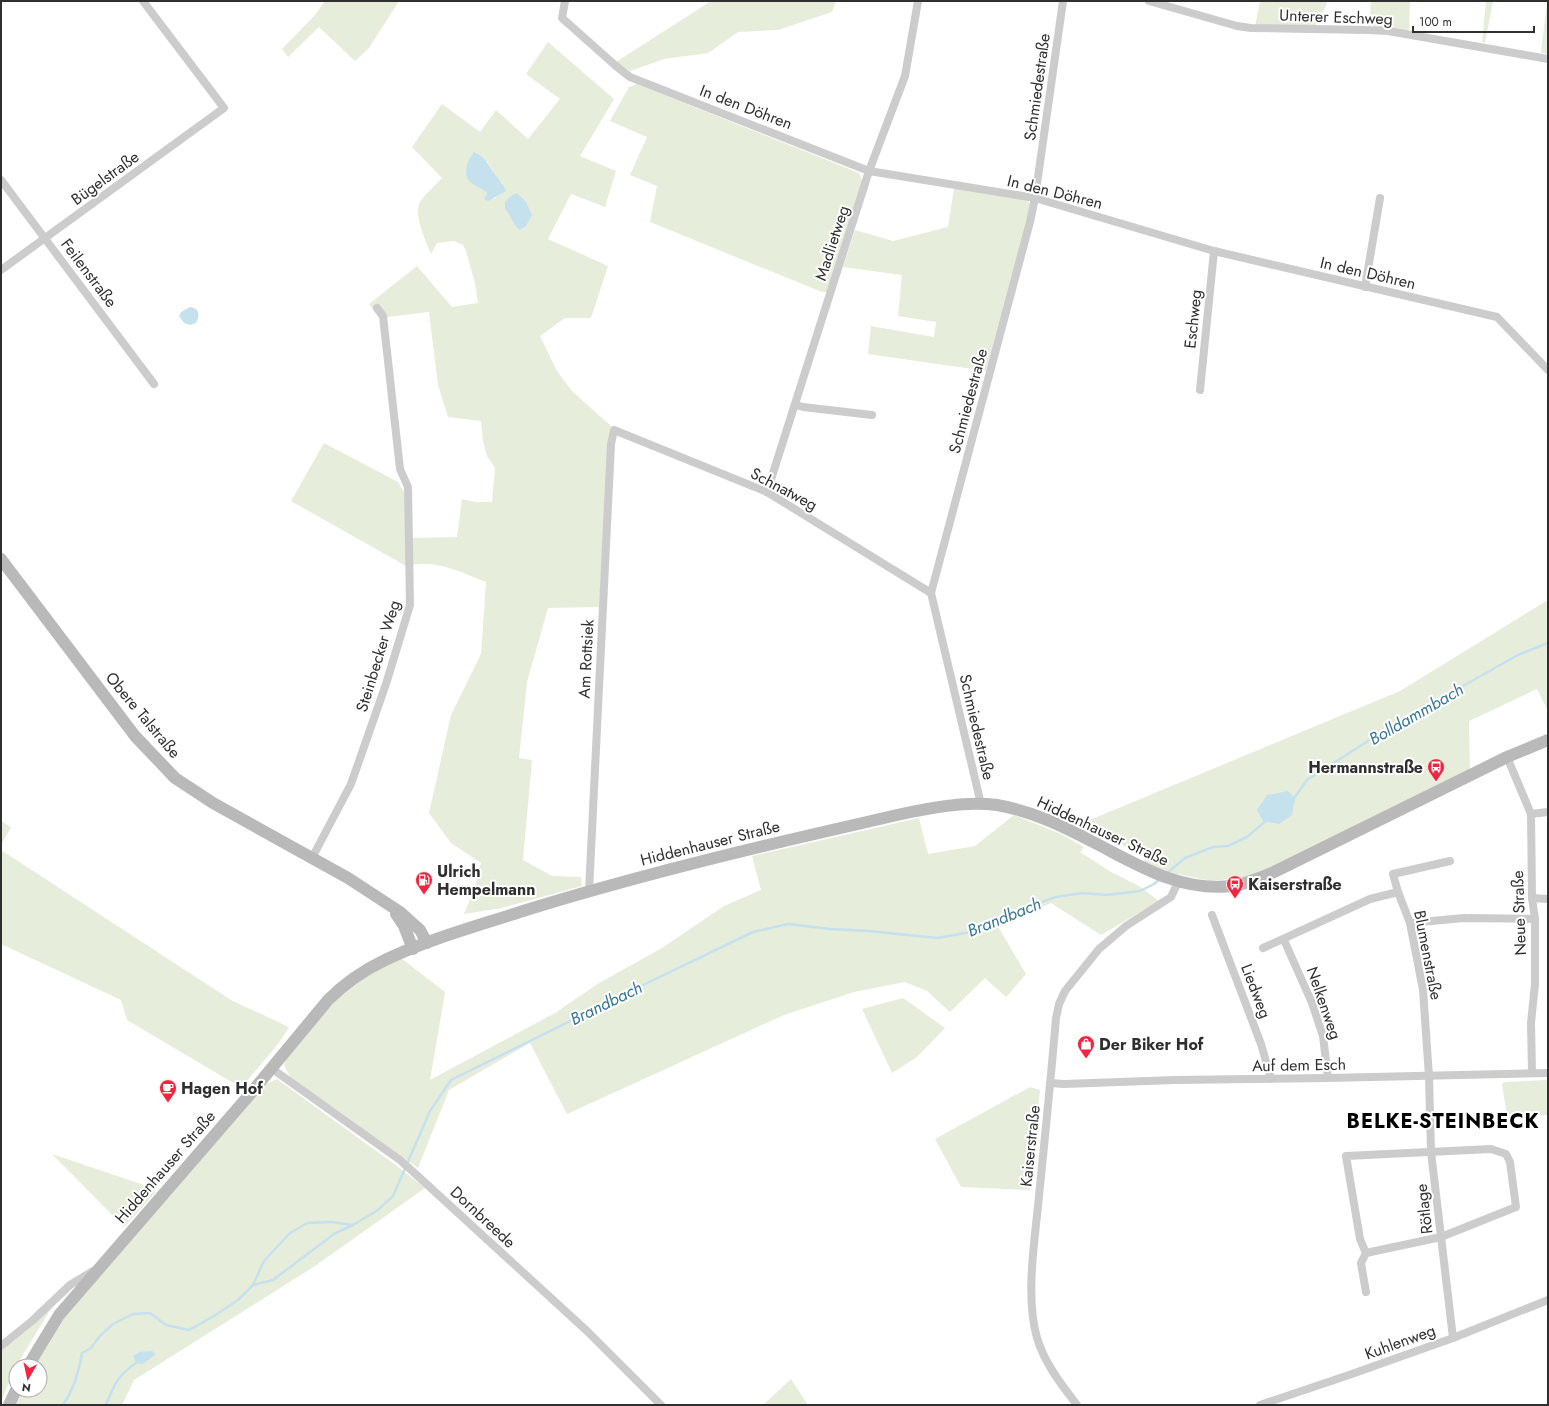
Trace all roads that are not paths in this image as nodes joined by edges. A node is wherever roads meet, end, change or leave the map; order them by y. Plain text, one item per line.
1 (142, 1) edge
2 (565, 1) edge
3 (918, 1) edge
4 (1063, 1) edge
5 (1149, 1) edge
6 (1548, 59) edge
7 (870, 172) junction
8 (1, 180) edge
9 (1036, 198) junction
10 (1380, 198) dead end
11 (45, 238) junction
12 (1214, 251) junction
13 (1, 270) edge
14 (1364, 287) junction
15 (377, 308) dead end
16 (1548, 370) edge
17 (154, 384) dead end
18 (1200, 390) dead end
19 (796, 405) junction
20 (872, 415) dead end
21 (614, 430) joint
22 (767, 492) junction
23 (1, 559) edge
24 (931, 592) junction
25 (1548, 740) edge
26 (1507, 757) junction
27 (981, 804) junction
28 (1548, 812) edge
29 (1531, 814) junction
30 (312, 858) junction
31 (1450, 861) dead end
32 (1174, 881) junction
33 (588, 891) junction
34 (1398, 892) junction
35 (1532, 898) junction
36 (380, 899) junction
37 (1548, 899) edge
38 (1212, 915) dead end
39 (1535, 919) junction
40 (1410, 923) junction
41 (1284, 940) junction
42 (427, 943) junction
43 (1263, 948) dead end
44 (413, 949) junction
45 (271, 1068) junction
46 (1532, 1073) junction
47 (1548, 1073) edge
48 (1429, 1076) junction
49 (1328, 1078) junction
50 (1271, 1079) junction
51 (1050, 1083) junction
52 (1431, 1152) junction
53 (1441, 1237) junction
54 (1366, 1253) junction
55 (99, 1268) junction
56 (1366, 1292) dead end
57 (1548, 1300) edge
58 (1453, 1338) junction
59 (1, 1346) edge
60 (33, 1358) edge
61 (661, 1405) edge
62 (1077, 1405) edge
63 (1260, 1405) edge

1 - 11 street, Bügelstraße
2 - 7 street, In den Döhren
3 - 7 street, Madlietweg
4 - 9 street, Schmiedestraße
5 - 6 street, Unterer Eschweg
7 - 9 street, In den Döhren
7 - 19 street, Madlietweg
8 - 11 street, Feilenstraße
9 - 12 street, In den Döhren
9 - 24 street, Schmiedestraße
10 - 14 street
11 - 13 street, Bügelstraße
11 - 17 street, Feilenstraße
12 - 14 street, In den Döhren
12 - 18 street, Eschweg
14 - 16 street, In den Döhren
15 - 30 street, Steinbecker Weg
19 - 20 street
19 - 22 street, Madlietweg
21 - 22 street, Schnatweg
21 - 33 street, Am Rottsiek
22 - 24 street, Schnatweg
23 - 30 main road, Obere Talstraße
24 - 27 street, Schmiedestraße
25 - 26 main road, Hiddenhauser Straße
26 - 29 street, Neue Straße
26 - 32 main road, Hiddenhauser Straße
27 - 32 main road, Hiddenhauser Straße
27 - 33 main road, Hiddenhauser Straße
28 - 29 street
29 - 35 street, Neue Straße
30 - 36 main road, Obere Talstraße
31 - 34 street, Blumenstraße
32 - 51 street, Kaiserstraße
33 - 42 main road, Hiddenhauser Straße
34 - 40 street, Blumenstraße
34 - 41 street
35 - 37 street
35 - 39 street, Neue Straße
36 - 42 main road, Obere Talstraße
36 - 44 main road, Obere Talstraße
38 - 50 street, Liedweg
39 - 40 street
39 - 46 street, Neue Straße
40 - 48 street, Blumenstraße
41 - 43 street
41 - 49 street, Nelkenweg
42 - 44 main road, Hiddenhauser Straße
44 - 45 main road, Hiddenhauser Straße
45 - 55 main road, Hiddenhauser Straße
45 - 61 street, Dornbreede
46 - 47 street, Auf dem Esch
46 - 48 street, Auf dem Esch
48 - 49 street, Auf dem Esch
48 - 52 street, Rötlage
49 - 50 street, Auf dem Esch
50 - 51 street, Auf dem Esch
51 - 62 street, Kaiserstraße
52 - 53 street, Rötlage
52 - 53 street
52 - 54 street
53 - 54 street
53 - 58 street, Rötlage
54 - 56 street
55 - 59 street
55 - 60 main road, Hiddenhauser Straße
57 - 58 street, Kuhlenweg
58 - 63 street, Kuhlenweg

